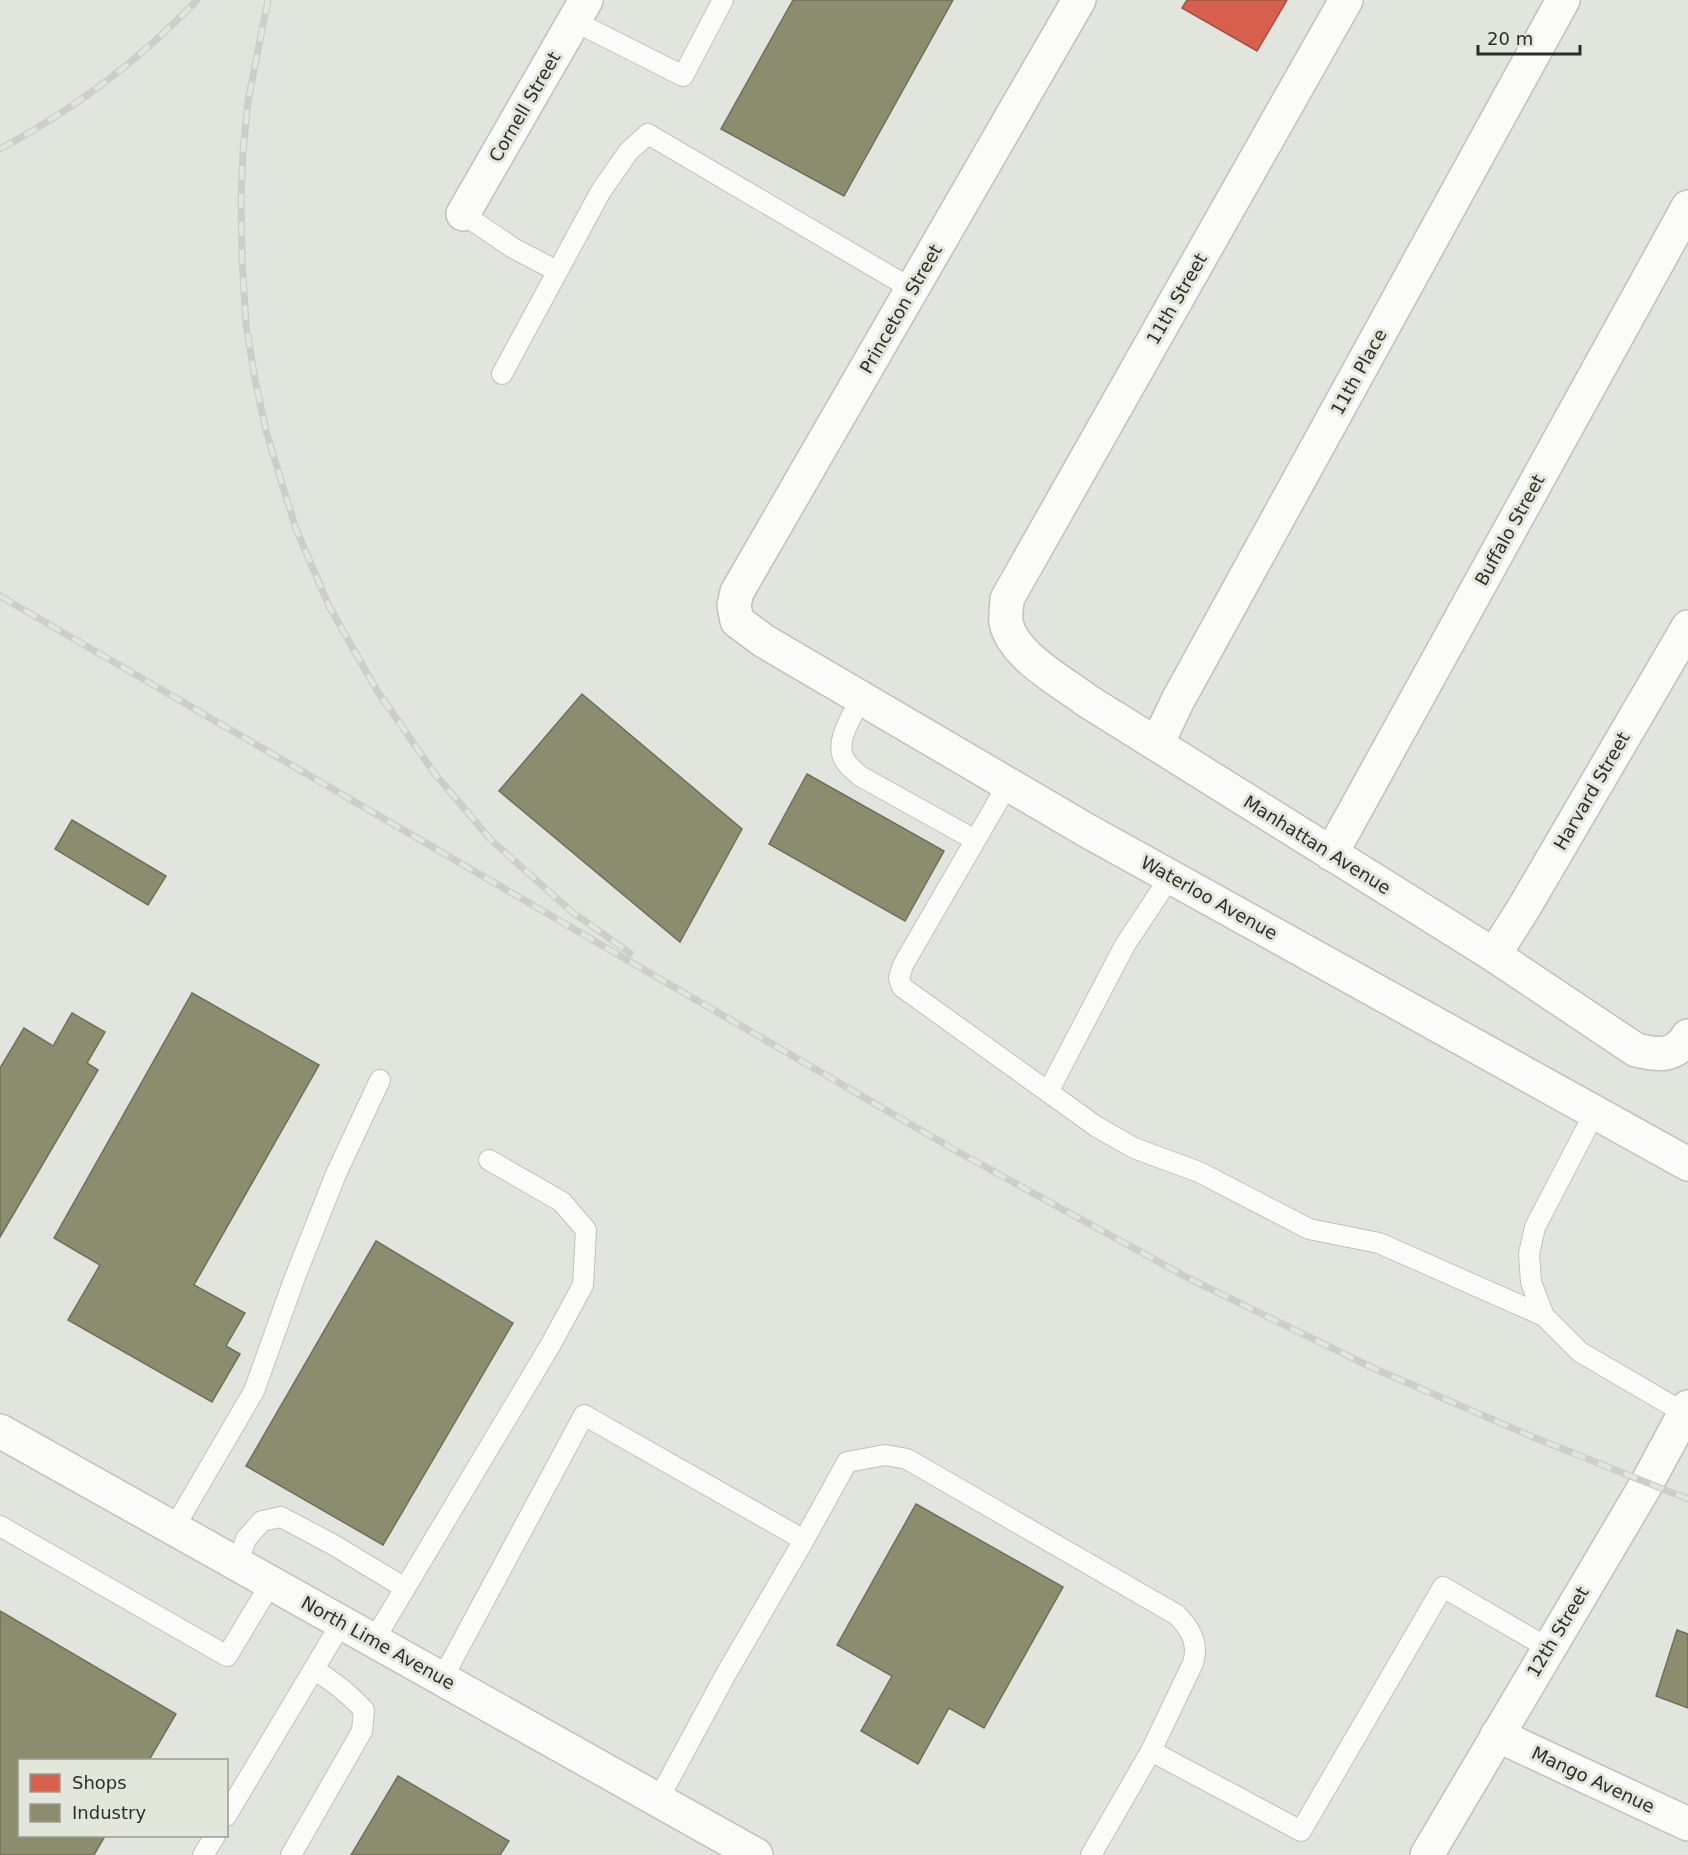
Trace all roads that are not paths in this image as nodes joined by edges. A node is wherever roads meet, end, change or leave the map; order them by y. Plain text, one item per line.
1 (723, 0) edge
2 (1079, 0) edge
3 (1346, 0) edge
4 (1563, 0) edge
5 (580, 10) edge
6 (1688, 207) edge
7 (463, 214) joint
8 (557, 271) junction
9 (912, 289) junction
10 (502, 374) dead end
11 (1007, 599) joint
12 (737, 621) joint
13 (1688, 627) edge
14 (861, 698) junction
15 (1157, 744) junction
16 (1008, 784) junction
17 (975, 840) junction
18 (1331, 854) junction
19 (1170, 877) junction
20 (1494, 955) junction
21 (1678, 1045) edge
22 (380, 1080) dead end
23 (1048, 1092) junction
24 (1595, 1112) junction
25 (489, 1160) dead end
26 (1688, 1164) edge
27 (1544, 1316) junction
28 (1687, 1412) edge
29 (0, 1431) edge
30 (0, 1526) edge
31 (174, 1528) junction
32 (804, 1540) junction
33 (237, 1564) junction
34 (271, 1583) junction
35 (405, 1588) junction
36 (342, 1622) junction
37 (374, 1640) junction
38 (1548, 1648) junction
39 (314, 1670) junction
40 (442, 1679) junction
41 (1497, 1735) junction
42 (1151, 1751) junction
43 (658, 1800) junction
44 (228, 1813) edge
45 (1688, 1824) edge
46 (214, 1837) edge
47 (204, 1855) edge
48 (291, 1855) edge
49 (756, 1855) edge
50 (1091, 1855) edge
51 (1427, 1855) edge

1 - 5 lane
2 - 9 street, Princeton Street
3 - 11 street, 11th Street
4 - 15 street, 11th Place
5 - 7 street, Cornell Street
6 - 18 street, Buffalo Street
7 - 8 lane
8 - 9 lane
8 - 10 lane
9 - 12 street, Princeton Street
11 - 15 street, Manhattan Avenue
12 - 14 street, Waterloo Avenue
13 - 20 street, Harvard Street
14 - 16 street, Waterloo Avenue
14 - 17 lane
15 - 18 street, Manhattan Avenue
16 - 17 lane
16 - 19 street, Waterloo Avenue
17 - 23 lane
18 - 20 street, Manhattan Avenue
19 - 23 lane
19 - 24 street, Waterloo Avenue
20 - 21 street, Manhattan Avenue
22 - 31 lane
23 - 27 lane
24 - 26 street, Waterloo Avenue
24 - 27 lane
25 - 35 lane
27 - 28 lane
28 - 38 street, 12th Street
29 - 31 street, North Lime Avenue
30 - 34 lane
31 - 33 street, North Lime Avenue
32 - 40 lane
32 - 42 lane
32 - 43 lane
33 - 34 street, North Lime Avenue
33 - 35 lane
34 - 36 street, North Lime Avenue
35 - 37 lane
36 - 37 street, North Lime Avenue
36 - 39 lane
37 - 40 street, North Lime Avenue
38 - 41 street, 12th Street
38 - 42 lane
39 - 44 lane
39 - 48 lane
40 - 43 street, North Lime Avenue
41 - 45 street, Mango Avenue
41 - 51 street, 12th Street
42 - 50 lane
43 - 49 street, North Lime Avenue
46 - 47 lane

